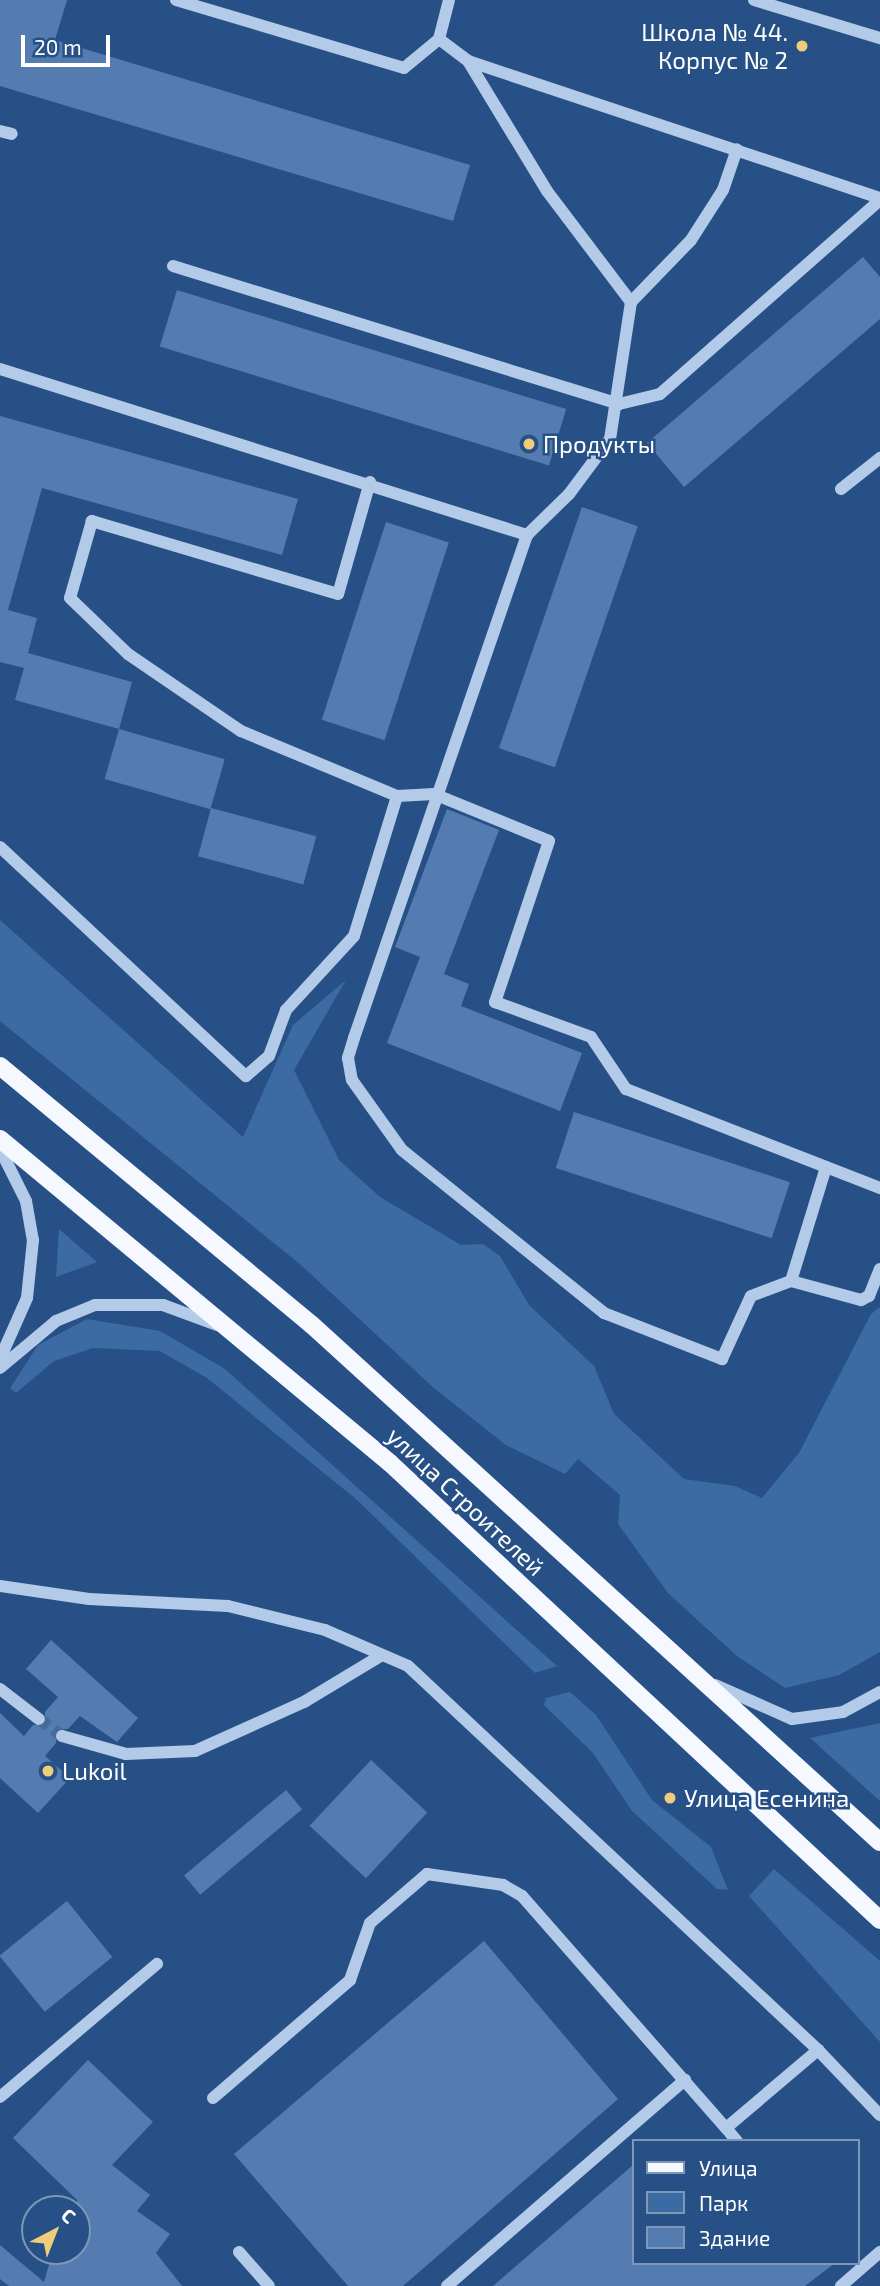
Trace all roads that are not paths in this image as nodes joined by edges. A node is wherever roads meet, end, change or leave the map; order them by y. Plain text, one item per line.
1 (176, 0) edge
2 (449, 0) edge
3 (754, 0) edge
4 (880, 38) edge
5 (439, 40) junction
6 (468, 61) junction
7 (737, 149) junction
8 (880, 199) edge
9 (173, 266) dead end
10 (631, 302) junction
11 (0, 369) edge
12 (619, 404) junction
13 (880, 458) edge
14 (370, 482) junction
15 (841, 489) dead end
16 (527, 535) junction
17 (434, 794) junction
18 (397, 796) junction
19 (0, 847) edge
20 (0, 1066) edge
21 (0, 1139) edge
22 (0, 1149) edge
23 (826, 1167) junction
24 (880, 1188) edge
25 (880, 1269) edge
26 (791, 1282) junction
27 (255, 1349) junction
28 (0, 1359) edge
29 (0, 1368) edge
30 (0, 1586) edge
31 (382, 1655) junction
32 (695, 1672) junction
33 (0, 1689) edge
34 (880, 1692) edge
35 (38, 1719) tunnel mouth
36 (62, 1736) tunnel mouth
37 (880, 1842) edge
38 (880, 1920) edge
39 (157, 1964) dead end
40 (818, 2050) junction
41 (685, 2080) junction
42 (0, 2097) edge
43 (213, 2098) dead end
44 (880, 2115) edge
45 (726, 2128) junction
46 (735, 2139) edge
47 (239, 2252) dead end
48 (880, 2252) edge
49 (269, 2286) edge
50 (447, 2286) edge
51 (841, 2286) edge

1 - 5 street
2 - 5 street
3 - 4 street
5 - 6 street
6 - 7 street
6 - 10 street
7 - 8 street
7 - 10 street
8 - 12 street
9 - 12 street
10 - 12 street
11 - 14 street
12 - 16 street
13 - 15 street
14 - 16 street
14 - 18 street
16 - 17 street
17 - 18 street
17 - 23 street
17 - 26 street
18 - 19 street
20 - 32 main road, улица Строителей
21 - 27 main road, улица Строителей
22 - 28 street
23 - 24 street
23 - 26 street
25 - 26 street
27 - 29 street
27 - 38 main road, улица Строителей
30 - 31 street
31 - 36 street
31 - 40 street
32 - 34 street
32 - 37 main road, улица Строителей
33 - 35 street
39 - 42 street
40 - 44 street
40 - 45 street
41 - 43 street
41 - 45 street
41 - 50 street
45 - 46 street
47 - 49 street
48 - 51 street

